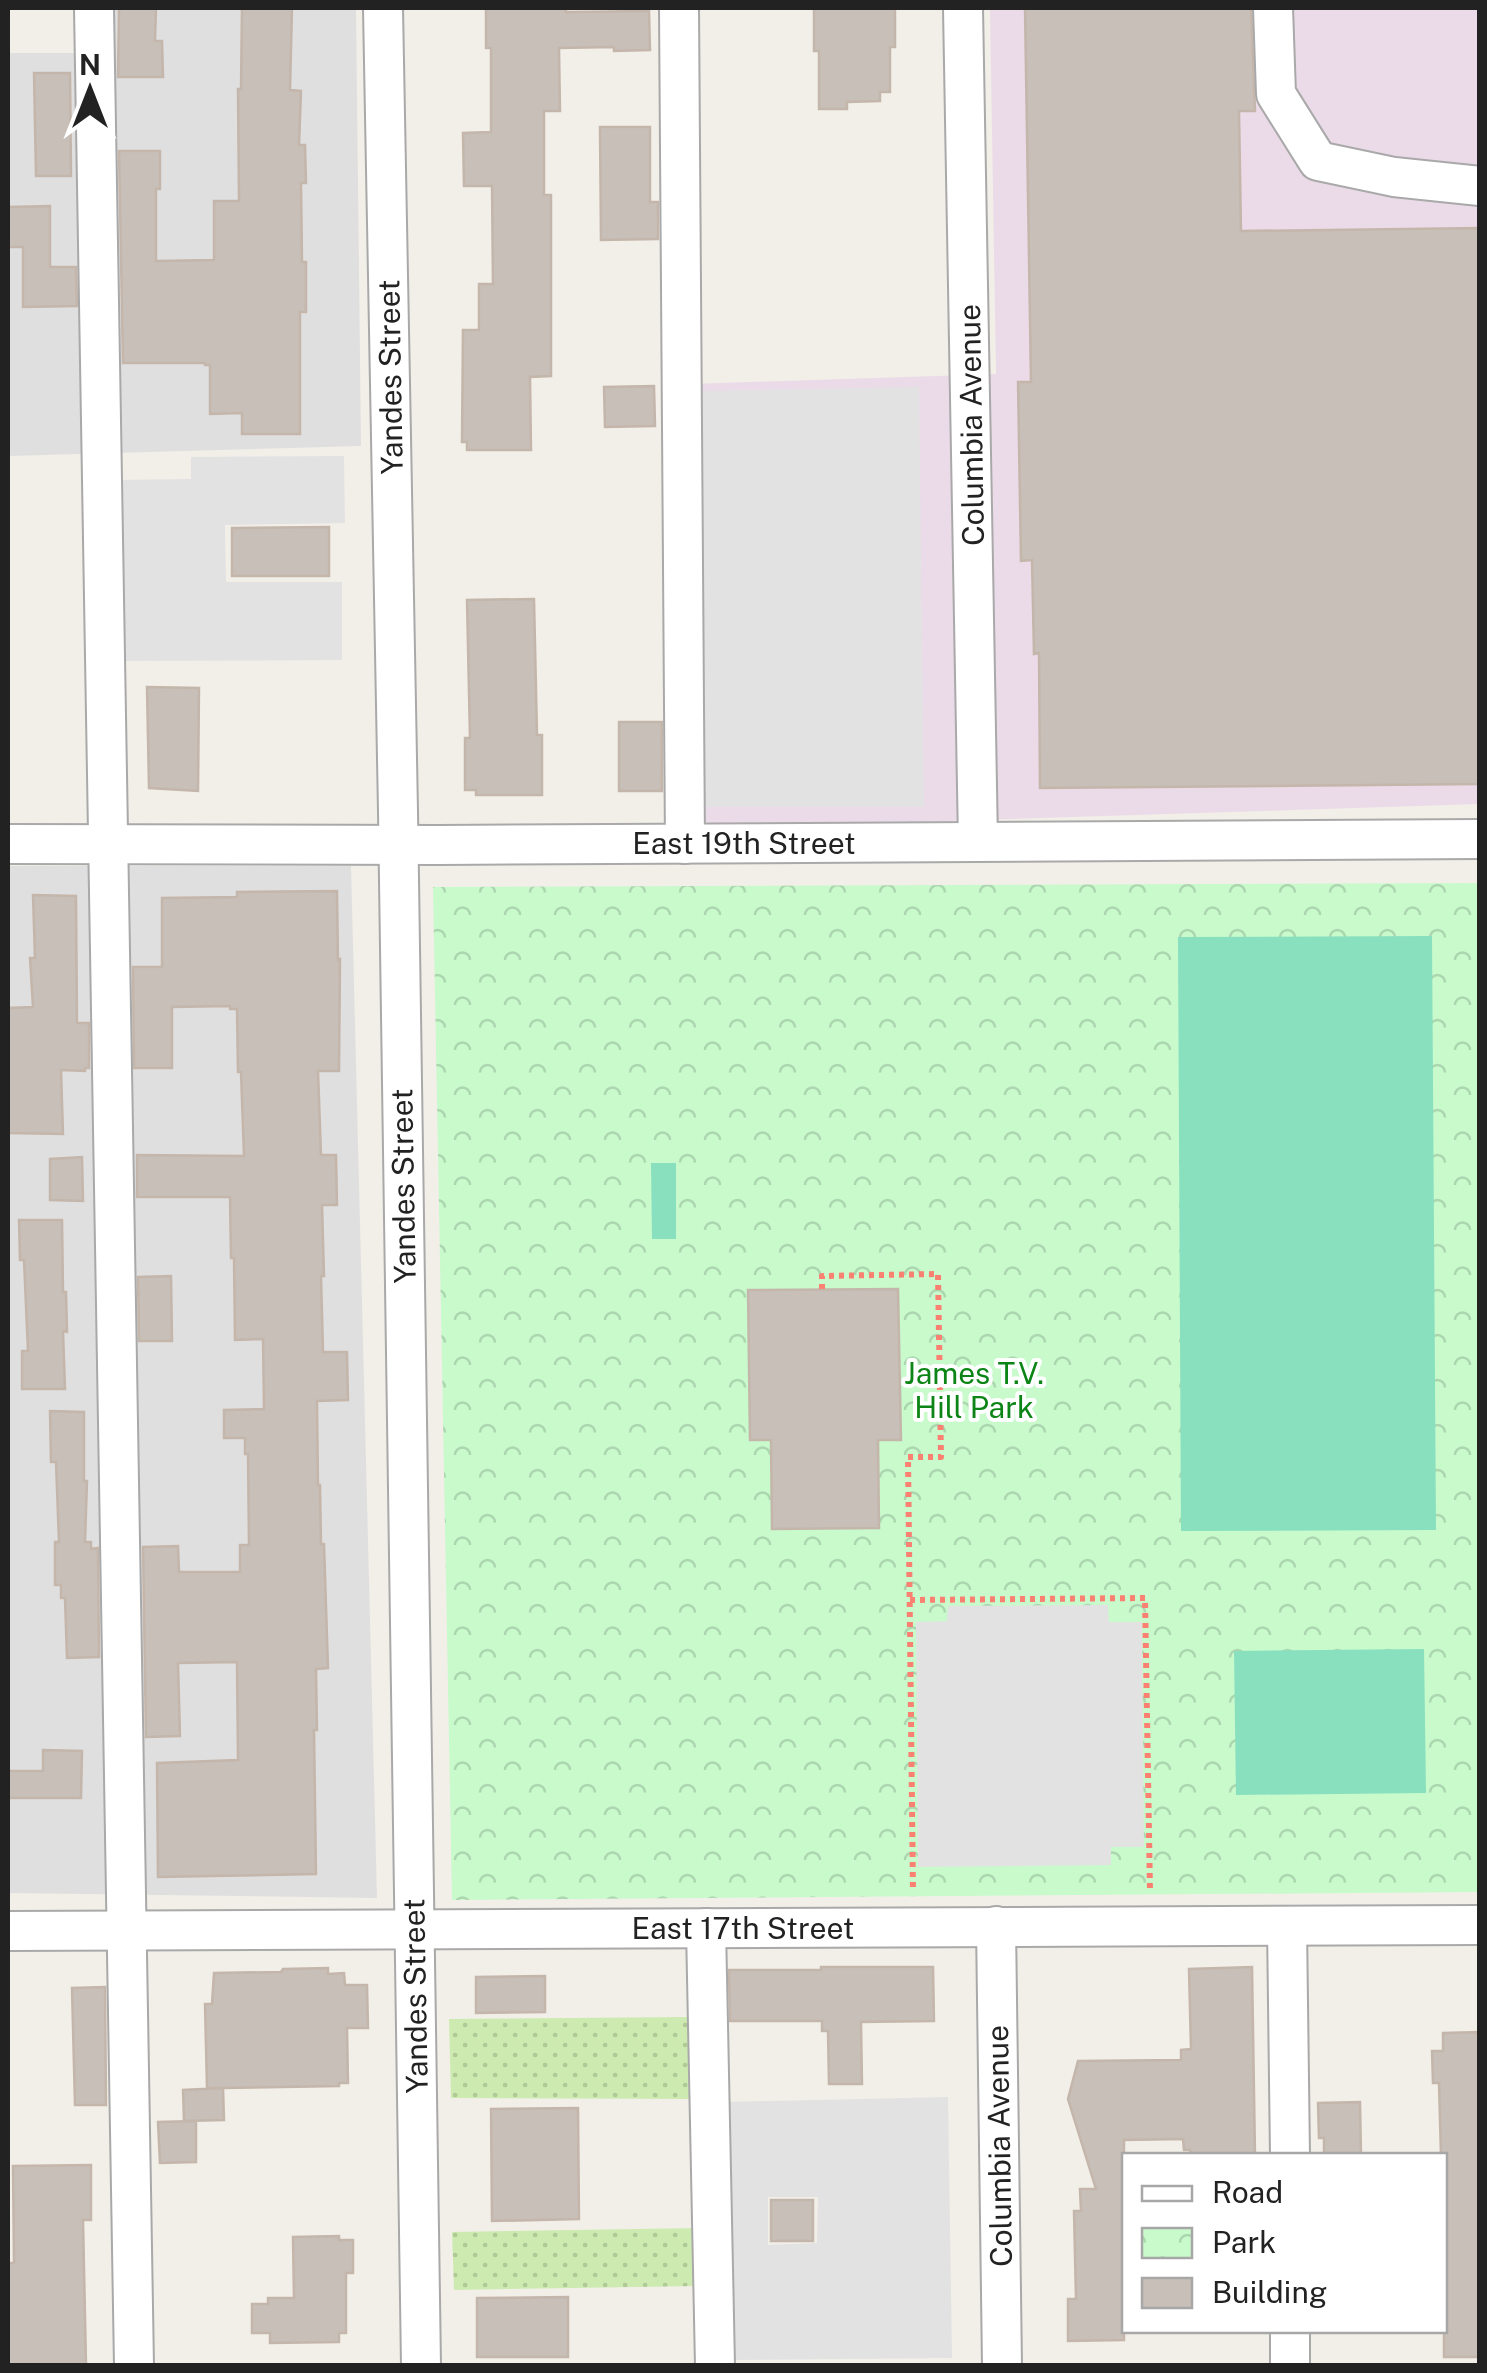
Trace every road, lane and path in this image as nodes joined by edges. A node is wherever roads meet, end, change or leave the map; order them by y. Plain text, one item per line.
1 (94, 8) edge
2 (383, 8) edge
3 (679, 8) edge
4 (963, 8) edge
5 (1273, 8) edge
6 (1480, 186) edge
7 (1480, 839) edge
8 (978, 842) junction
9 (8, 844) edge
10 (109, 844) junction
11 (685, 844) junction
12 (398, 845) junction
13 (822, 1289) dead end
14 (910, 1600) junction
15 (914, 1903) dead end
16 (1150, 1903) dead end
17 (1480, 1925) edge
18 (996, 1926) junction
19 (1287, 1926) junction
20 (706, 1928) junction
21 (414, 1929) junction
22 (126, 1930) junction
23 (8, 1931) edge
24 (1290, 2153) edge
25 (1290, 2333) edge
26 (134, 2366) edge
27 (421, 2366) edge
28 (714, 2366) edge
29 (1002, 2366) edge
30 (1290, 2366) edge

1 - 10 street
2 - 12 street, Yandes Street
3 - 11 street
4 - 8 street, Columbia Avenue
5 - 6 street
7 - 8 street, East 19th Street
8 - 11 street, East 19th Street
9 - 10 street, East 19th Street
10 - 12 street, East 19th Street
10 - 22 street
11 - 12 street, East 19th Street
12 - 21 street, Yandes Street
13 - 14 path
14 - 15 path
14 - 16 path
17 - 19 street, East 17th Street
18 - 19 street, East 17th Street
18 - 20 street, East 17th Street
18 - 29 street, Columbia Avenue
19 - 24 street
20 - 21 street, East 17th Street
20 - 28 street
21 - 22 street, East 17th Street
21 - 27 street, Yandes Street
22 - 23 street, East 17th Street
22 - 26 street
25 - 30 street

